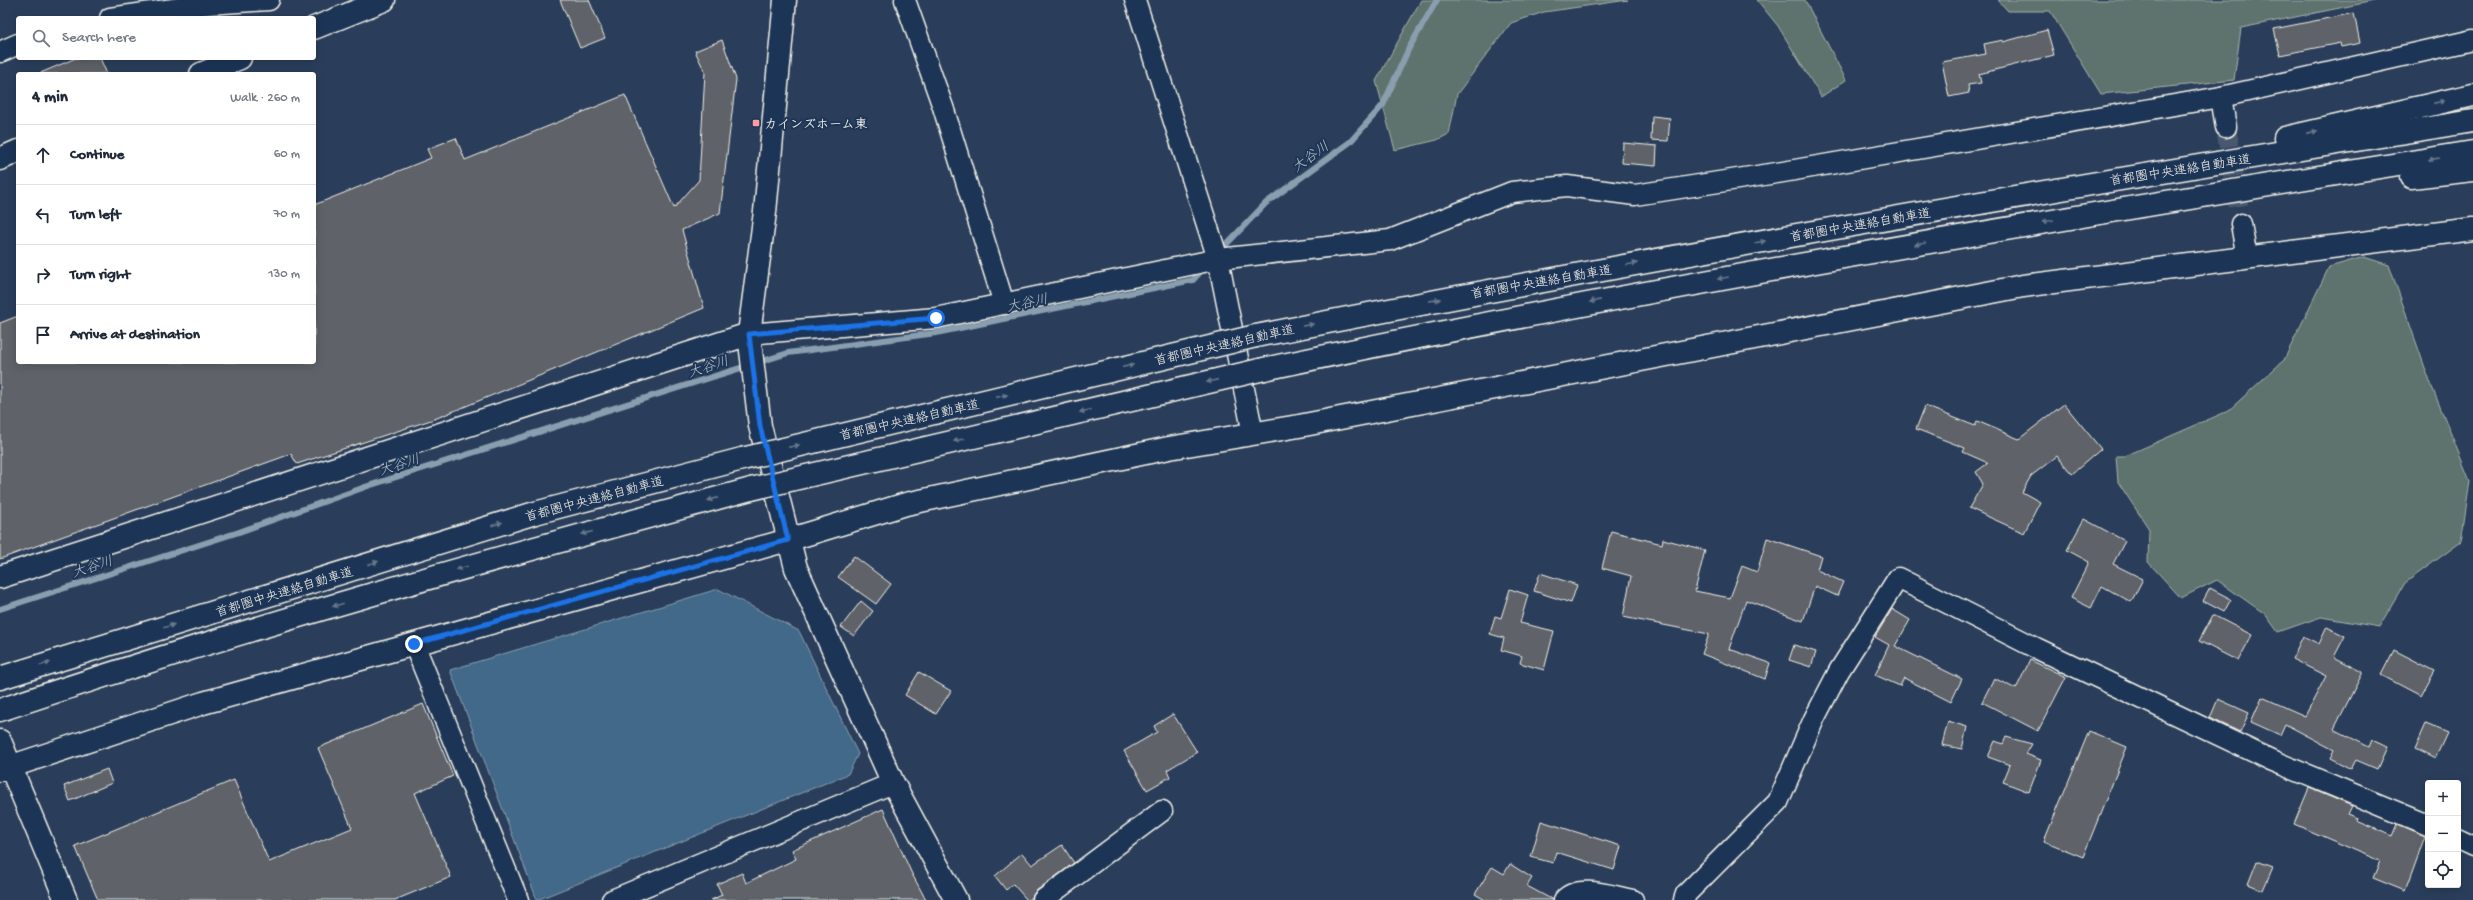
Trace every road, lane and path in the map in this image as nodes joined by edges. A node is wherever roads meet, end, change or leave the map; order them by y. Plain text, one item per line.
1 (269, 0) edge
2 (384, 0) edge
3 (785, 0) edge
4 (905, 0) edge
5 (1135, 0) edge
6 (209, 8) edge
7 (130, 16) edge
8 (316, 27) edge
9 (2473, 40) edge
10 (16, 45) edge
11 (0, 52) edge
12 (231, 60) edge
13 (205, 72) edge
14 (2473, 95) edge
15 (2222, 97) junction
16 (2473, 121) edge
17 (2226, 127) tunnel mouth
18 (16, 152) edge
19 (2473, 152) edge
20 (0, 159) edge
21 (2473, 170) edge
22 (2084, 184) junction
23 (2086, 215) junction
24 (2241, 224) tunnel mouth
25 (2473, 229) edge
26 (2247, 258) junction
27 (1218, 259) junction
28 (1004, 304) junction
29 (749, 334) junction
30 (1253, 434) junction
31 (788, 540) junction
32 (0, 576) edge
33 (414, 644) junction
34 (4, 677) edge
35 (9, 707) edge
36 (0, 741) edge
37 (5, 768) edge
38 (893, 783) junction
39 (1162, 811) dead end
40 (2425, 824) edge
41 (2461, 840) edge
42 (2473, 846) edge
43 (66, 900) edge
44 (518, 900) edge
45 (612, 900) edge
46 (956, 900) edge
47 (1043, 900) edge
48 (1564, 900) edge
49 (1633, 900) edge
50 (1684, 900) edge

1 - 6 street
2 - 8 main road
3 - 29 main road
4 - 28 street
5 - 27 street
6 - 7 street
9 - 15 street
10 - 11 street
12 - 13 main road
22 -> 14 main road
15 - 17 street
15 - 27 street
16 - 22 main road, 首都圏中央連絡自動車道
18 - 20 main road
19 -> 23 main road
21 - 23 main road
34 -> 22 main road, 首都圏中央連絡自動車道, bridge
23 -> 35 main road, bridge
24 - 26 street
25 - 26 main road
26 - 30 main road
27 - 28 street
27 - 30 street
28 - 29 street
29 - 31 main road
29 - 32 main road
30 - 31 main road
31 - 33 main road
31 - 38 main road
33 - 37 main road
33 - 44 street
36 - 37 main road
37 - 43 main road
38 - 45 street
38 - 46 main road
39 - 47 street
40 - 50 street
41 - 42 street
48 - 49 street

